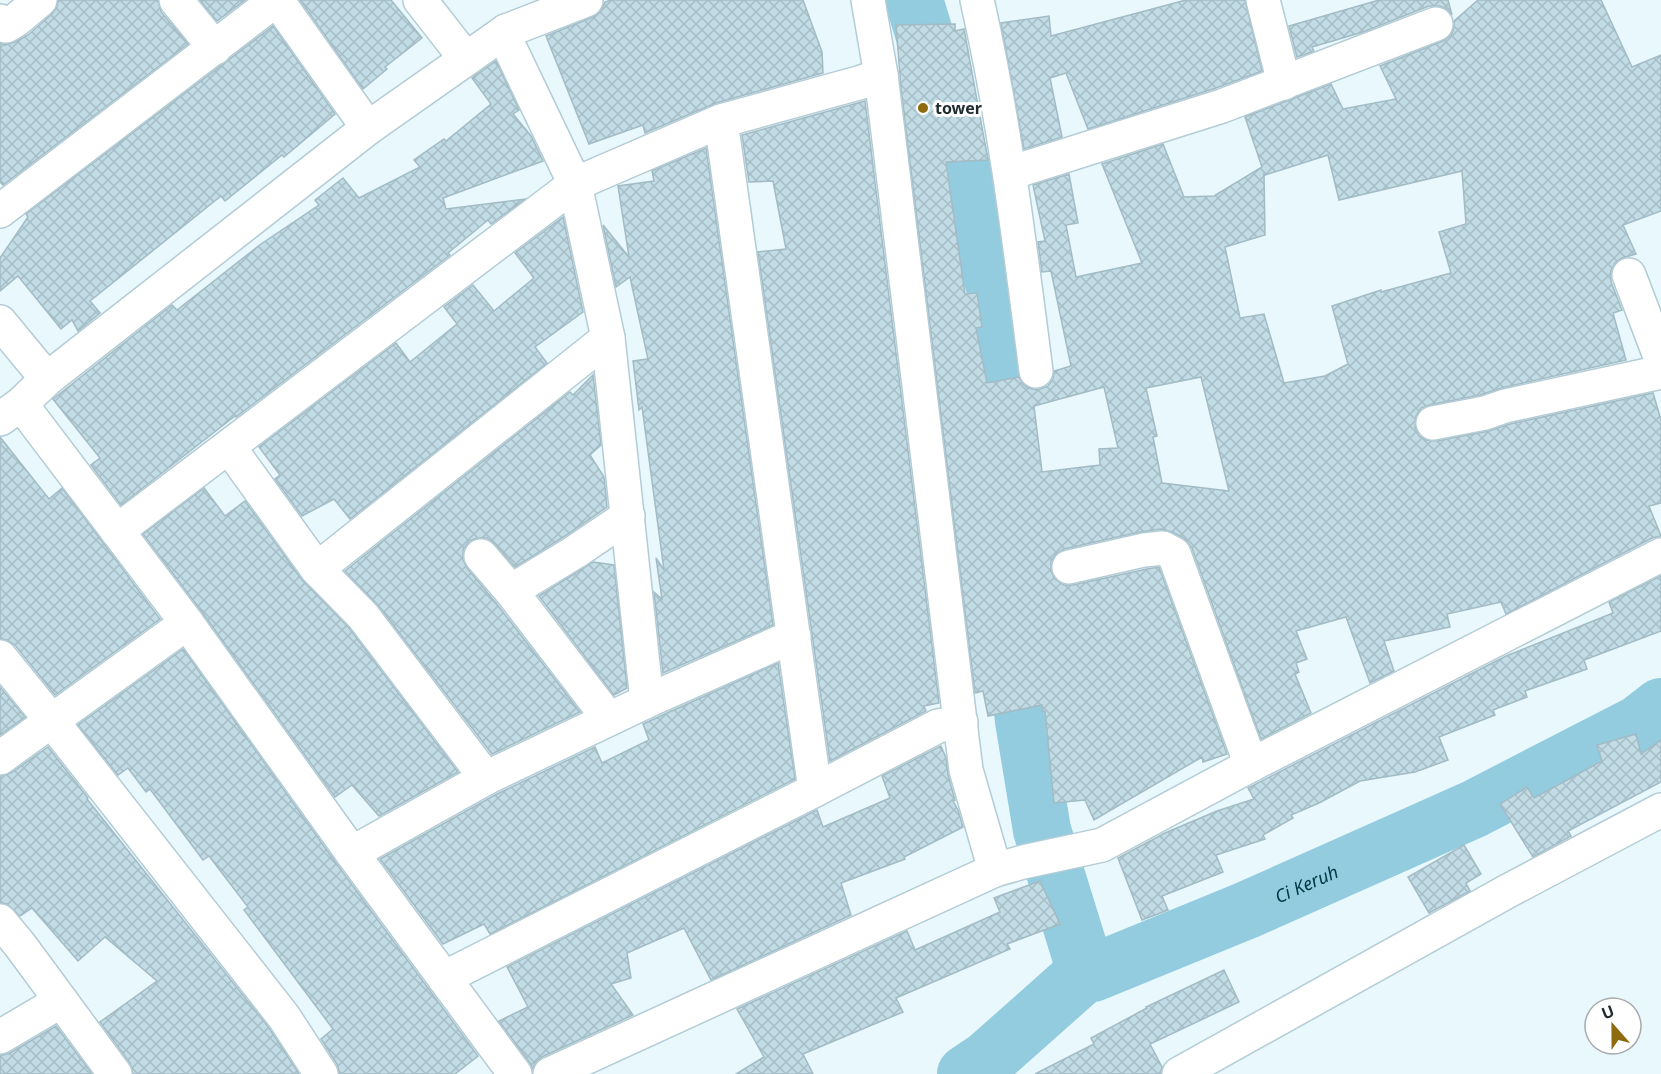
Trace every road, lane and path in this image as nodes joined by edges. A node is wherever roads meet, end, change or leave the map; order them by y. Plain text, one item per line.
1 (40, 0) edge
2 (176, 0) edge
3 (277, 0) edge
4 (420, 0) edge
5 (586, 0) edge
6 (868, 0) edge
7 (977, 0) edge
8 (1263, 0) edge
9 (1436, 24) dead end
10 (2, 26) edge
11 (506, 31) junction
12 (215, 48) junction
13 (466, 60) junction
14 (880, 75) junction
15 (1284, 83) junction
16 (721, 121) junction
17 (368, 128) junction
18 (1010, 173) junction
19 (575, 184) junction
20 (0, 211) edge
21 (1629, 275) dead end
22 (0, 322) edge
23 (608, 338) junction
24 (1661, 358) edge
25 (1036, 371) dead end
26 (1661, 372) edge
27 (47, 379) junction
28 (10, 412) edge
29 (1434, 423) dead end
30 (229, 447) junction
31 (628, 516) junction
32 (117, 531) junction
33 (1661, 555) edge
34 (481, 556) dead end
35 (1070, 567) dead end
36 (317, 569) junction
37 (512, 591) junction
38 (187, 623) junction
39 (794, 636) junction
40 (0, 657) edge
41 (647, 701) junction
42 (609, 719) junction
43 (51, 720) junction
44 (961, 722) junction
45 (0, 758) edge
46 (1251, 765) junction
47 (486, 778) junction
48 (814, 790) junction
49 (1661, 810) edge
50 (352, 853) junction
51 (1009, 866) junction
52 (0, 921) edge
53 (444, 978) junction
54 (60, 1001) junction
55 (0, 1037) edge
56 (115, 1074) edge
57 (321, 1074) edge
58 (515, 1074) edge
59 (550, 1074) edge
60 (1179, 1074) edge

1 - 10 street
2 - 12 street
3 - 12 street
3 - 17 street
4 - 13 street
5 - 11 street
6 - 14 street
7 - 18 street
8 - 15 street
9 - 15 street
11 - 13 street
11 - 19 street
12 - 20 street
13 - 17 street
14 - 16 street
14 - 44 street
15 - 18 street
16 - 19 street
16 - 39 street
17 - 27 street
18 - 25 street
19 - 23 street
19 - 30 street
21 - 24 street
22 - 27 street
23 - 31 street
23 - 36 street
26 - 29 street
27 - 28 street
28 - 32 street
30 - 32 street
30 - 36 street
31 - 37 street
31 - 41 street
32 - 38 street
33 - 46 street
34 - 37 street
35 - 46 street
36 - 47 street
37 - 42 street
38 - 43 street
38 - 50 street
39 - 41 street
39 - 48 street
40 - 43 street
41 - 42 street
42 - 47 street
43 - 45 street
43 - 57 street
44 - 48 street
44 - 51 street
46 - 51 street
47 - 50 street
48 - 53 street
49 - 60 street
50 - 53 street
51 - 59 street
52 - 54 street
53 - 58 street
54 - 55 street
54 - 56 street

